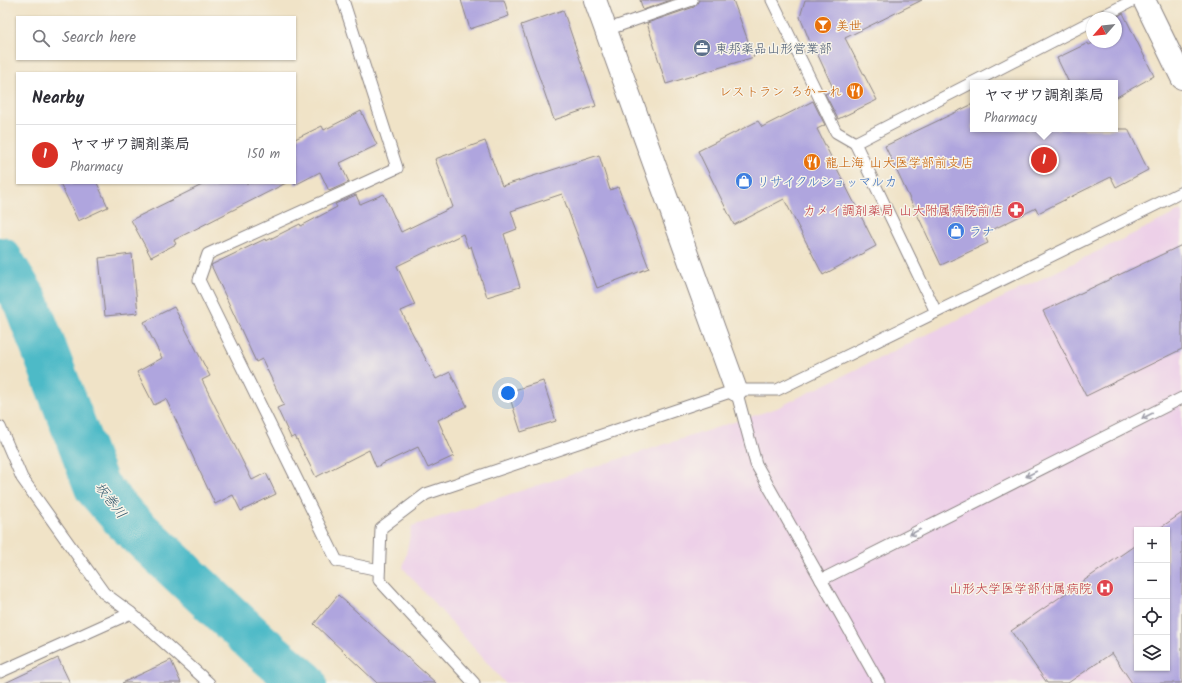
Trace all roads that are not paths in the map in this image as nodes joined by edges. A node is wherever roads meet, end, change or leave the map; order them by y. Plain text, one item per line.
1 (343, 0) edge
2 (595, 0) edge
3 (692, 0) edge
4 (772, 0) edge
5 (1134, 0) edge
6 (1144, 0) edge
7 (1111, 12) edge
8 (1086, 24) edge
9 (606, 30) junction
10 (1182, 78) edge
11 (977, 80) edge
12 (970, 84) edge
13 (855, 143) junction
14 (1182, 192) edge
15 (936, 312) junction
16 (736, 390) junction
17 (1182, 398) edge
18 (0, 427) edge
19 (379, 570) junction
20 (821, 580) junction
21 (131, 613) junction
22 (0, 672) edge
23 (209, 683) edge
24 (474, 683) edge
25 (879, 683) edge

1 - 19 lane
2 - 9 street
3 - 9 lane
4 - 13 lane
5 - 7 lane
6 - 10 street
8 - 11 lane
9 - 16 street
12 - 13 lane
13 - 15 lane
14 - 15 lane
15 - 16 lane
16 - 19 lane
16 - 20 lane
17 -> 20 lane
18 - 21 lane
19 - 24 lane
20 - 25 lane
21 - 22 lane
21 - 23 lane

